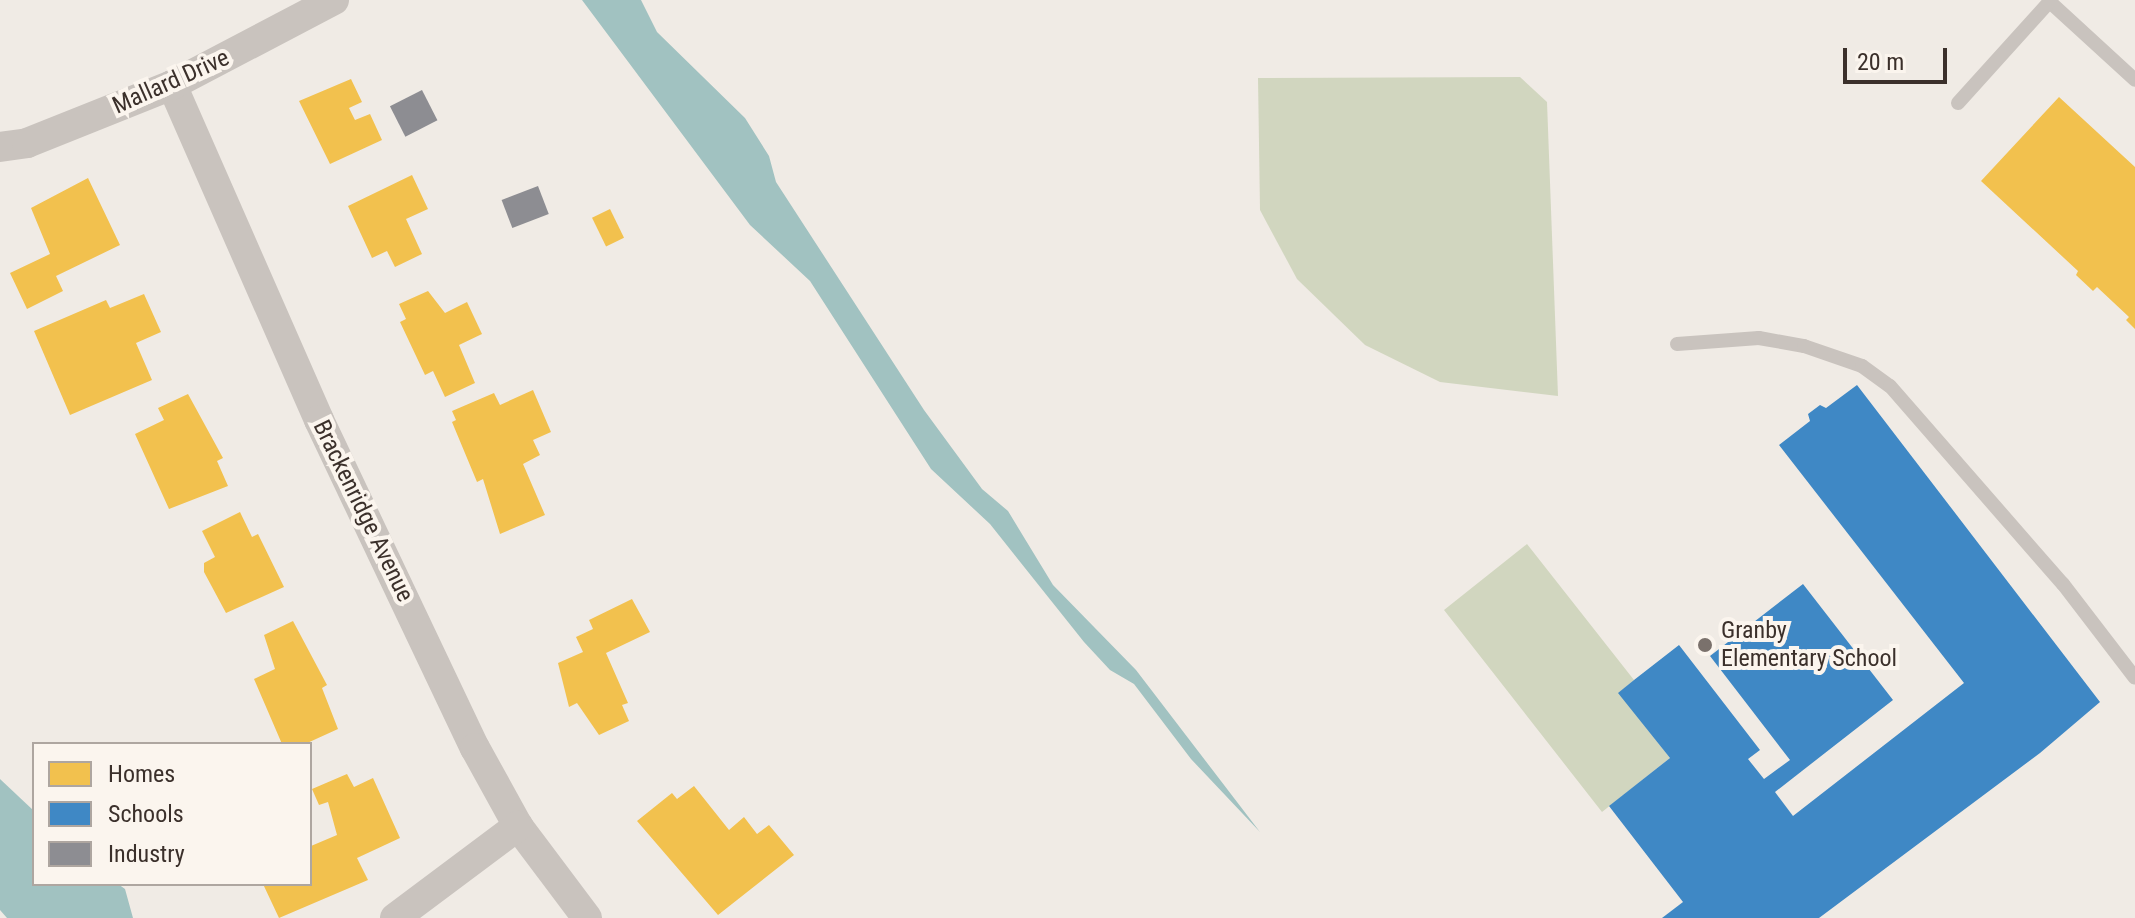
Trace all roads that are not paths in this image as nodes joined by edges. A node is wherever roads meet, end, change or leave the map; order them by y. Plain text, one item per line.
1 (334, 0) edge
2 (2050, 1) edge
3 (2135, 80) edge
4 (172, 85) junction
5 (1958, 103) dead end
6 (0, 147) edge
7 (1677, 344) dead end
8 (2135, 678) edge
9 (518, 826) junction
10 (395, 918) edge
11 (587, 918) edge

1 - 4 street, Mallard Drive
2 - 3 lane
2 - 5 lane
4 - 6 street, Mallard Drive
4 - 9 street, Brackenridge Avenue
7 - 8 lane
9 - 10 street
9 - 11 street, Brackenridge Avenue

